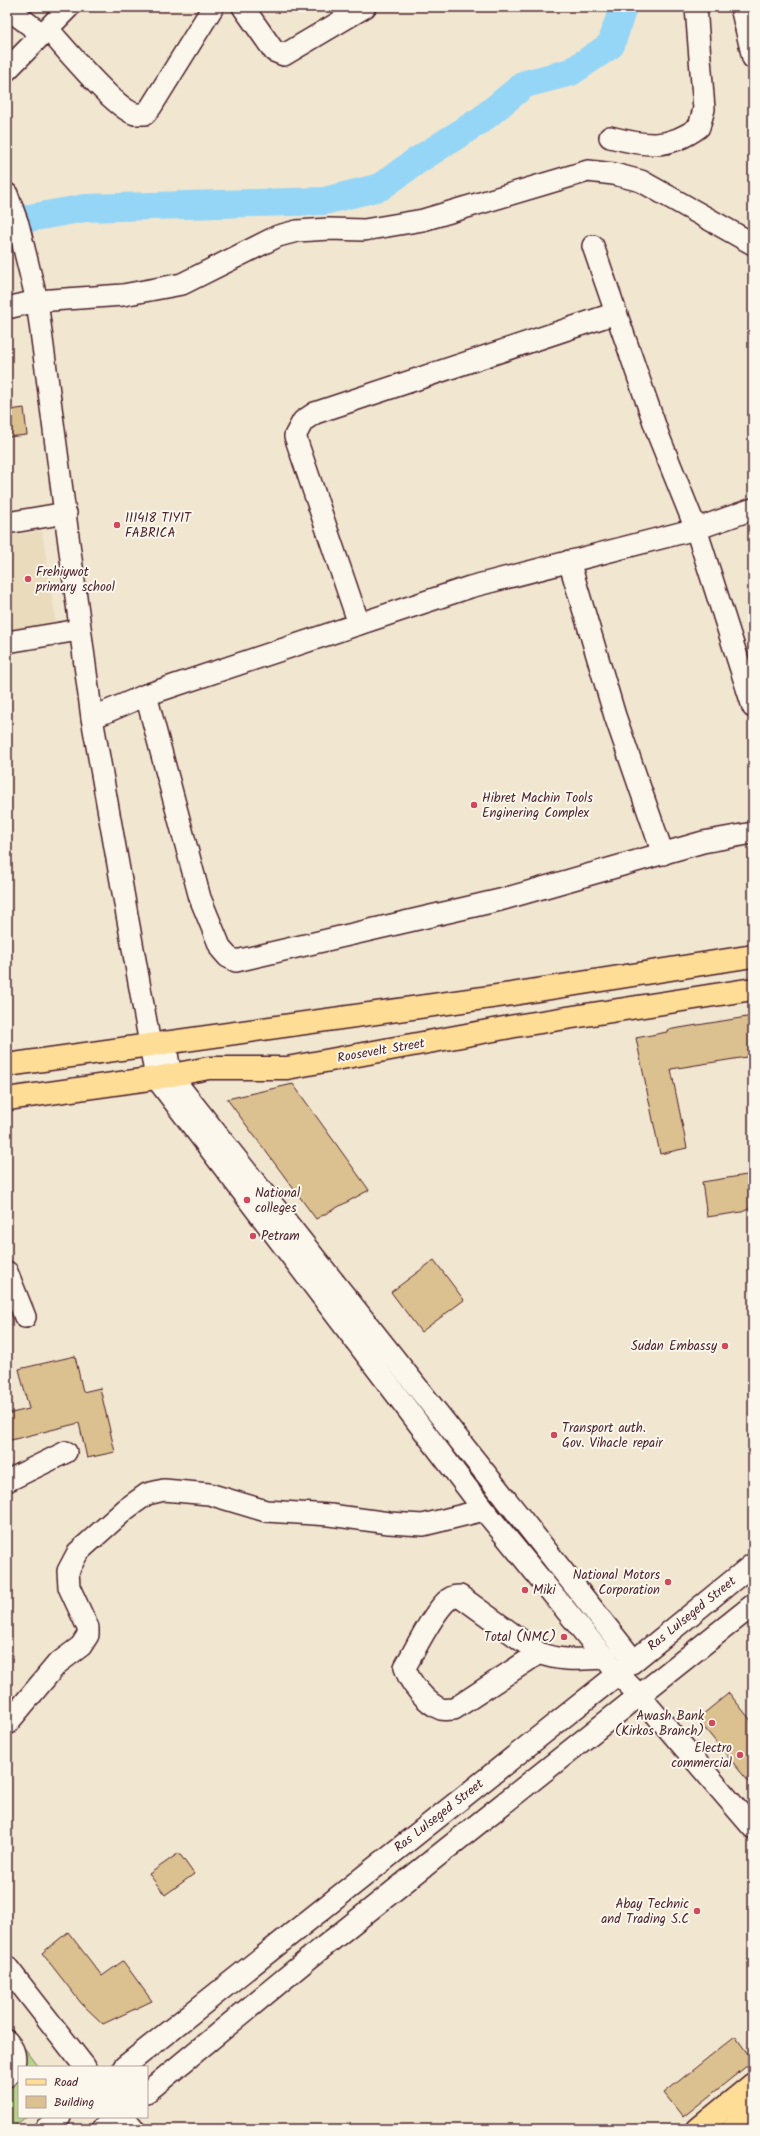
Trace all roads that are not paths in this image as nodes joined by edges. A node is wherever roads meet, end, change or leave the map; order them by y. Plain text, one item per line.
1 (69, 7) edge
2 (213, 7) edge
3 (243, 7) edge
4 (365, 7) edge
5 (696, 7) edge
6 (741, 7) edge
7 (7, 8) edge
8 (44, 33) junction
9 (753, 58) edge
10 (7, 70) edge
11 (610, 137) dead end
12 (8, 197) edge
13 (753, 244) edge
14 (593, 246) dead end
15 (37, 301) junction
16 (7, 308) edge
17 (616, 313) junction
18 (753, 509) edge
19 (66, 513) junction
20 (7, 523) edge
21 (696, 529) junction
22 (569, 561) junction
23 (359, 624) junction
24 (80, 630) junction
25 (7, 642) edge
26 (146, 695) junction
27 (753, 707) edge
28 (92, 718) junction
29 (753, 833) edge
30 (663, 854) junction
31 (753, 956) edge
32 (753, 989) edge
33 (158, 1043) junction
34 (7, 1066) edge
35 (164, 1077) junction
36 (7, 1099) edge
37 (7, 1272) edge
38 (25, 1317) dead end
39 (66, 1452) dead end
40 (7, 1481) edge
41 (484, 1510) junction
42 (753, 1564) edge
43 (753, 1605) edge
44 (539, 1654) junction
45 (606, 1658) junction
46 (634, 1661) junction
47 (618, 1674) junction
48 (639, 1695) junction
49 (7, 1724) edge
50 (426, 1825) junction
51 (753, 1828) edge
52 (445, 1850) junction
53 (293, 1931) junction
54 (312, 1956) junction
55 (7, 1967) edge
56 (7, 2041) edge
57 (84, 2066) edge
58 (125, 2066) edge
59 (7, 2076) edge
60 (753, 2084) edge
61 (148, 2091) edge
62 (753, 2111) edge
63 (59, 2118) edge
64 (116, 2118) edge
65 (125, 2118) edge
66 (726, 2124) edge
67 (45, 2129) edge
68 (102, 2129) edge
69 (134, 2129) edge
70 (698, 2129) edge

1 - 8 street
2 - 8 street
3 - 4 street
5 - 11 street
6 - 9 street
7 - 8 street
8 - 10 street
12 - 15 street
13 - 15 street
14 - 17 street
15 - 16 street
15 - 19 street
17 - 21 street
17 - 23 street
18 - 21 street
19 - 20 street
19 - 24 street
21 - 22 street
21 - 27 street
22 - 23 street
22 - 30 street
23 - 26 street
24 - 25 street
24 - 28 street
26 - 28 street
26 - 30 street
28 - 33 street
29 - 30 street
31 - 33 main road
32 - 35 main road, Roosevelt Street
33 - 34 main road
33 - 35 street
35 - 36 main road, Roosevelt Street
35 - 41 street
35 - 46 street
37 - 38 street
39 - 40 street
41 - 45 street
41 - 49 street
42 - 46 street, Ras Lulseged Street
43 - 48 street
44 - 44 street
44 - 45 street
45 - 47 street
46 - 47 street, Ras Lulseged Street
47 - 48 street
47 - 50 street, Ras Lulseged Street
48 - 51 street
48 - 52 street
50 - 52 street
50 - 53 street, Ras Lulseged Street
52 - 54 street
53 - 54 street
53 - 58 street, Ras Lulseged Street
54 - 61 street
55 - 57 street
56 - 59 street
60 - 66 main road
62 - 66 main road
63 - 67 street
64 - 68 street
65 - 69 street
66 - 70 main road

